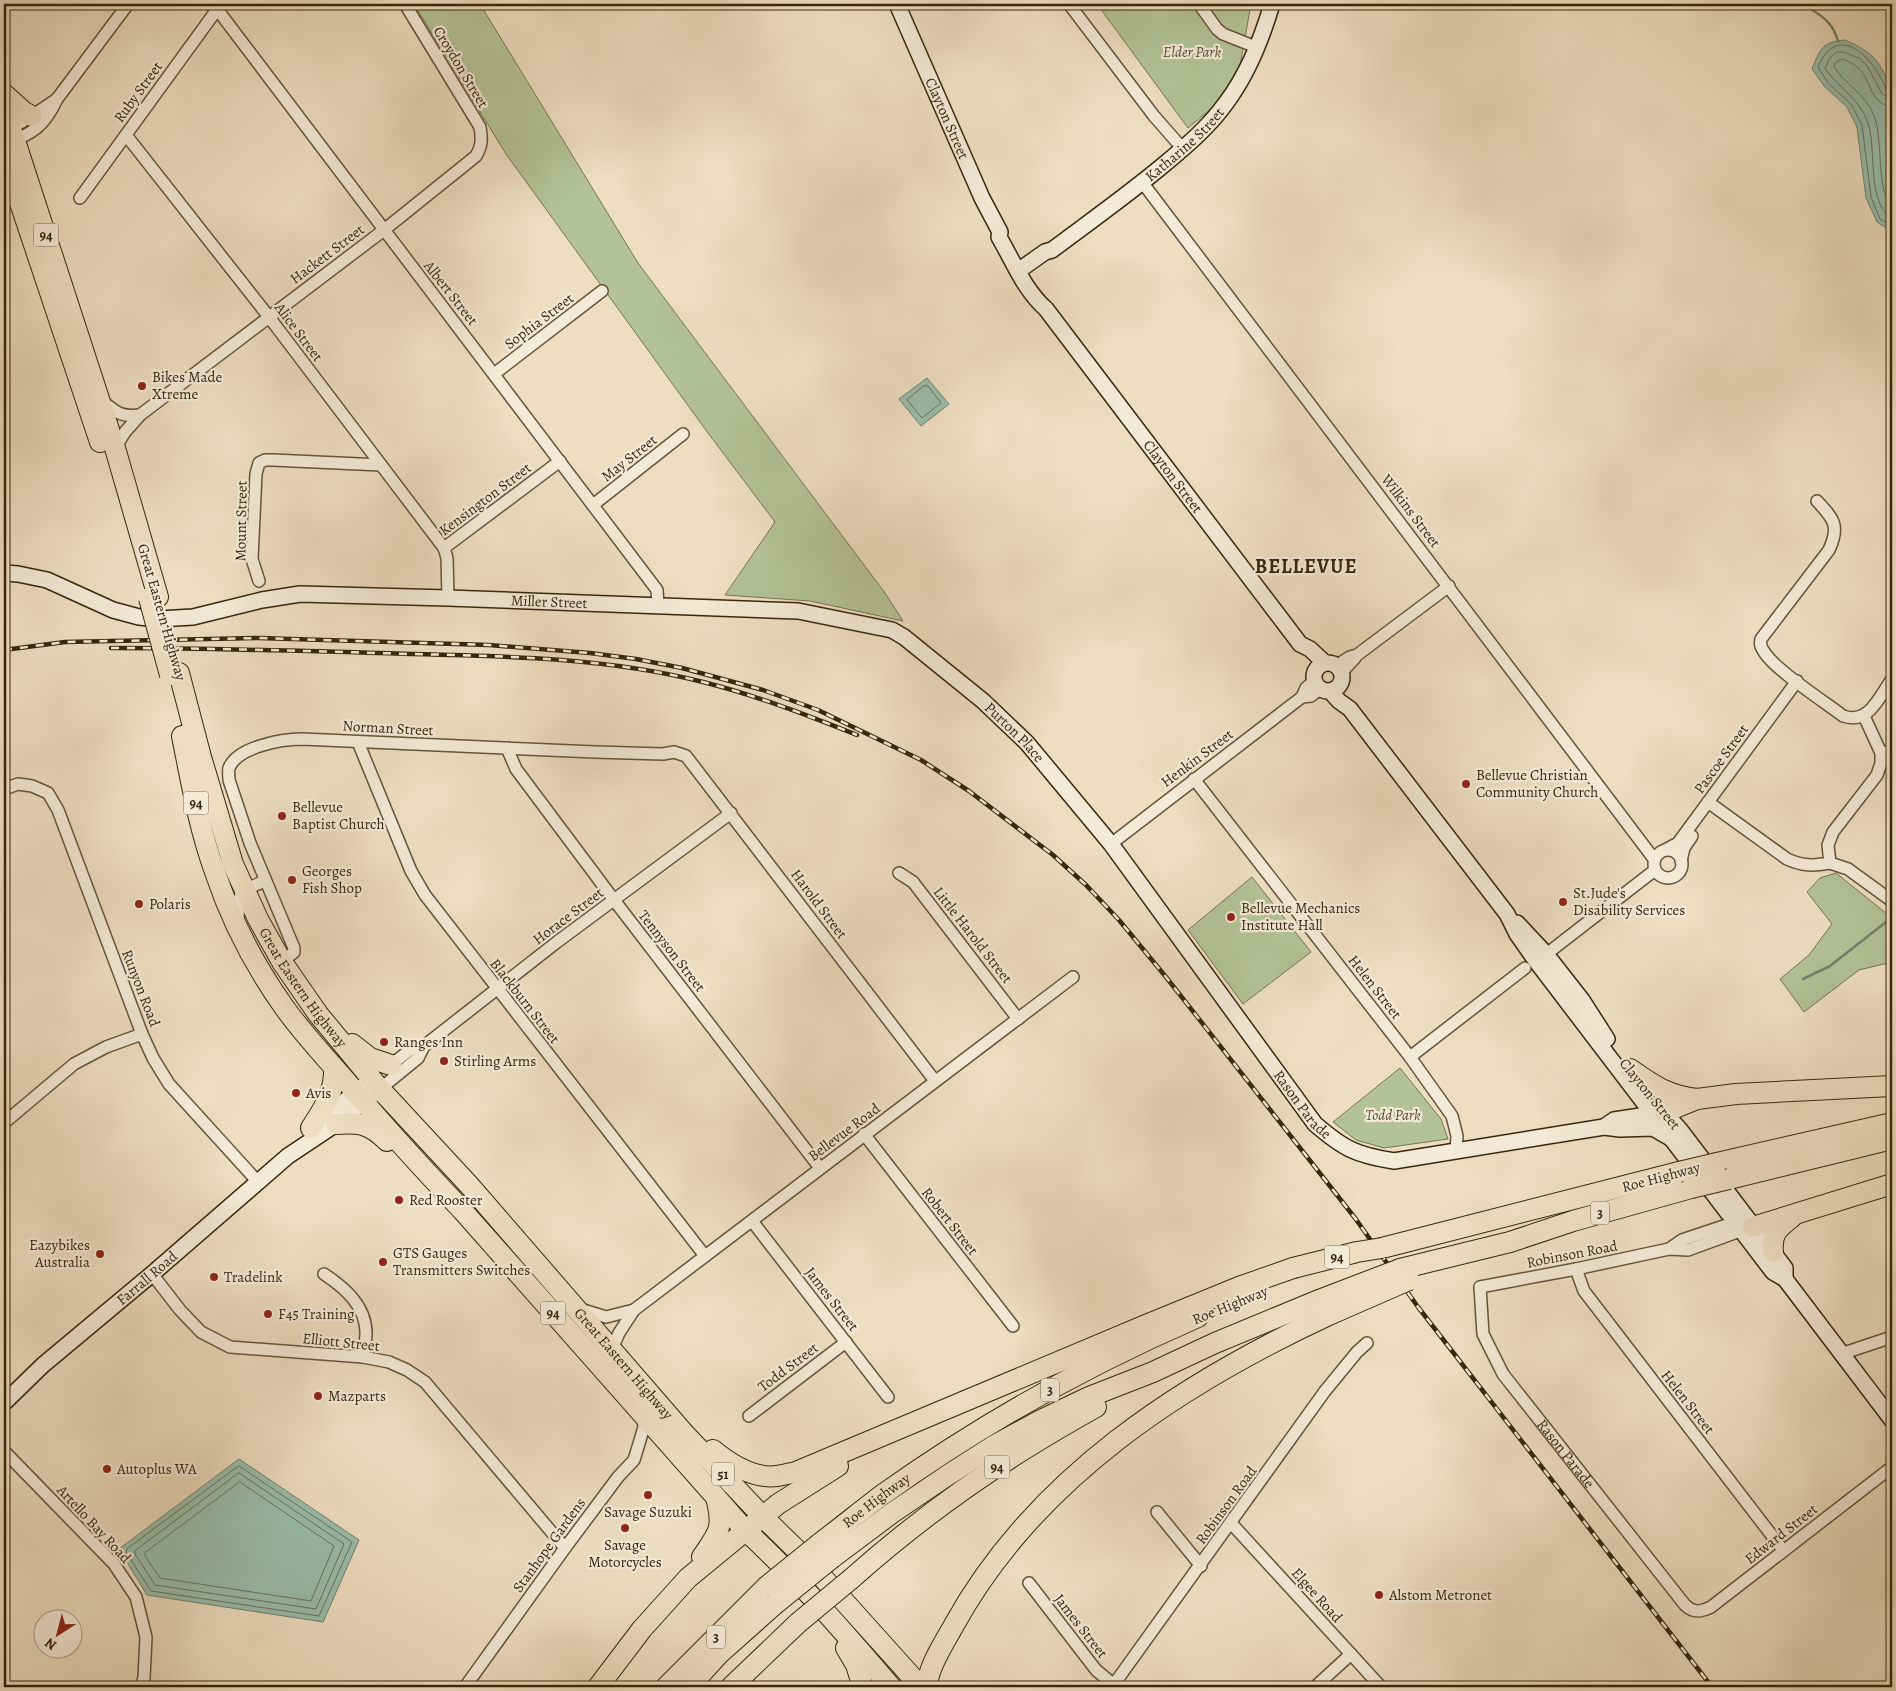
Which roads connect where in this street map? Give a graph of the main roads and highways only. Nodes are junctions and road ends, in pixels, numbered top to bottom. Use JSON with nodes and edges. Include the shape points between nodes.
{"nodes":[{"id":1,"x":897,"y":4,"type":"edge"},
{"id":2,"x":1272,"y":4,"type":"edge"},
{"id":3,"x":4,"y":94,"type":"edge"},
{"id":4,"x":4,"y":107,"type":"edge"},
{"id":5,"x":32,"y":116,"type":"road end"},
{"id":6,"x":8,"y":140,"type":"edge"},
{"id":7,"x":1022,"y":271,"type":"junction"},
{"id":8,"x":4,"y":573,"type":"edge"},
{"id":9,"x":154,"y":598,"type":"junction"},
{"id":10,"x":904,"y":637,"type":"joint"},
{"id":11,"x":175,"y":674,"type":"junction"},
{"id":12,"x":1111,"y":844,"type":"joint"},
{"id":13,"x":1540,"y":961,"type":"junction"},
{"id":14,"x":335,"y":1036,"type":"junction"},
{"id":15,"x":391,"y":1065,"type":"road end"},
{"id":16,"x":334,"y":1068,"type":"junction"},
{"id":17,"x":1630,"y":1070,"type":"junction"},
{"id":18,"x":375,"y":1084,"type":"junction"},
{"id":19,"x":1892,"y":1086,"type":"edge"},
{"id":20,"x":360,"y":1097,"type":"junction"},
{"id":21,"x":1697,"y":1099,"type":"junction"},
{"id":22,"x":1659,"y":1113,"type":"junction"},
{"id":23,"x":1892,"y":1123,"type":"edge"},
{"id":24,"x":336,"y":1124,"type":"junction"},
{"id":25,"x":1604,"y":1127,"type":"junction"},
{"id":26,"x":311,"y":1128,"type":"junction"},
{"id":27,"x":1672,"y":1139,"type":"junction"},
{"id":28,"x":1892,"y":1140,"type":"edge"},
{"id":29,"x":291,"y":1154,"type":"junction"},
{"id":30,"x":424,"y":1170,"type":"junction"},
{"id":31,"x":1892,"y":1184,"type":"edge"},
{"id":32,"x":1800,"y":1212,"type":"junction"},
{"id":33,"x":1744,"y":1225,"type":"junction"},
{"id":34,"x":1773,"y":1252,"type":"junction"},
{"id":35,"x":1298,"y":1272,"type":"junction"},
{"id":36,"x":1785,"y":1279,"type":"junction"},
{"id":37,"x":1325,"y":1307,"type":"junction"},
{"id":38,"x":1153,"y":1372,"type":"junction"},
{"id":39,"x":4,"y":1403,"type":"edge"},
{"id":40,"x":945,"y":1409,"type":"junction"},
{"id":41,"x":1892,"y":1420,"type":"edge"},
{"id":42,"x":684,"y":1432,"type":"junction"},
{"id":43,"x":716,"y":1497,"type":"junction"},
{"id":44,"x":762,"y":1516,"type":"junction"},
{"id":45,"x":745,"y":1530,"type":"junction"},
{"id":46,"x":826,"y":1551,"type":"junction"},
{"id":47,"x":688,"y":1578,"type":"junction"},
{"id":48,"x":770,"y":1596,"type":"junction"},
{"id":49,"x":827,"y":1614,"type":"junction"},
{"id":50,"x":916,"y":1684,"type":"edge"},
{"id":51,"x":598,"y":1687,"type":"edge"},
{"id":52,"x":666,"y":1687,"type":"edge"},
{"id":53,"x":689,"y":1687,"type":"edge"},
{"id":54,"x":731,"y":1687,"type":"edge"},
{"id":55,"x":863,"y":1687,"type":"edge"},
{"id":56,"x":891,"y":1687,"type":"edge"},
{"id":57,"x":928,"y":1687,"type":"edge"}],
"edges":[{"from":1,"to":7,"type":"main road","name":"Clayton Street","via":[[1000,232],[999,237]]},
{"from":2,"to":7,"type":"main road","name":"Katharine Street","via":[[1243,77],[1226,103],[1183,149]]},
{"from":3,"to":5,"type":"highway"},
{"from":4,"to":6,"type":"highway","name":"Great Eastern Highway","number":"94"},
{"from":6,"to":9,"type":"highway","name":"Great Eastern Highway","number":"94","via":[[126,521]]},
{"from":6,"to":9,"type":"highway","name":"Great Eastern Highway","number":"94","via":[[100,400]]},
{"from":7,"to":13,"type":"main road","name":"Clayton Street","via":[[1039,303],[1300,644],[1302,653],[1347,696],[1350,709],[1507,914],[1522,927]]},
{"from":8,"to":10,"type":"main road","name":"Miller Street","via":[[47,580],[113,610],[159,619],[193,617],[300,594],[798,611],[869,624]]},
{"from":9,"to":11,"type":"highway","name":"Great Eastern Highway","number":"94","bridge":true},
{"from":10,"to":12,"type":"main road","name":"Purton Place","via":[[1027,743]]},
{"from":11,"to":14,"type":"highway","name":"Great Eastern Highway","number":"94","via":[[215,808],[244,890],[282,962]]},
{"from":11,"to":16,"type":"highway","name":"Great Eastern Highway","number":"94","via":[[206,846],[215,873],[263,975]]},
{"from":12,"to":25,"type":"main road","name":"Rason Parade","via":[[1316,1124],[1347,1148],[1366,1156],[1394,1161]]},
{"from":13,"to":17,"type":"main road","name":"Clayton Street","via":[[1582,1000]]},
{"from":13,"to":22,"type":"main road","name":"Clayton Street"},
{"from":14,"to":15,"type":"highway","via":[[345,1039],[370,1058]]},
{"from":14,"to":18,"type":"highway","name":"Great Eastern Highway","number":"94"},
{"from":16,"to":20,"type":"highway","name":"Great Eastern Highway","number":"94"},
{"from":16,"to":26,"type":"highway","via":[[331,1094]]},
{"from":17,"to":21,"type":"highway","via":[[1662,1090]]},
{"from":17,"to":22,"type":"main road","name":"Clayton Street"},
{"from":18,"to":20,"type":"main road","name":"Farrall Road"},
{"from":18,"to":42,"type":"highway","name":"Great Eastern Highway","number":"94","via":[[469,1186]]},
{"from":19,"to":21,"type":"highway"},
{"from":20,"to":24,"type":"main road","name":"Farrall Road"},
{"from":20,"to":26,"type":"main road","name":"Farrall Road"},
{"from":20,"to":30,"type":"highway","name":"Great Eastern Highway","number":"94"},
{"from":21,"to":22,"type":"highway"},
{"from":22,"to":25,"type":"main road","name":"Rason Parade","via":[[1614,1120]]},
{"from":22,"to":27,"type":"main road","name":"Clayton Street"},
{"from":22,"to":33,"type":"main road","name":"Clayton Street"},
{"from":23,"to":35,"type":"highway","name":"Roe Highway","number":"3","bridge":true,"via":[[1679,1172]]},
{"from":24,"to":29,"type":"main road","name":"Farrall Road"},
{"from":24,"to":30,"type":"highway","via":[[349,1123],[375,1129]]},
{"from":25,"to":27,"type":"main road","name":"Rason Parade","via":[[1620,1130],[1653,1128]]},
{"from":26,"to":29,"type":"main road","name":"Farrall Road"},
{"from":27,"to":33,"type":"main road","name":"Clayton Street"},
{"from":28,"to":37,"type":"highway","name":"Roe Highway","number":"3","bridge":true,"via":[[1691,1188],[1573,1221],[1404,1275]]},
{"from":29,"to":39,"type":"main road","name":"Farrall Road","via":[[43,1365]]},
{"from":30,"to":43,"type":"highway","name":"Great Eastern Highway","number":"94"},
{"from":31,"to":32,"type":"highway"},
{"from":32,"to":33,"type":"highway"},
{"from":32,"to":34,"type":"highway","via":[[1773,1235]]},
{"from":33,"to":34,"type":"main road","name":"Clayton Street"},
{"from":33,"to":36,"type":"main road","name":"Clayton Street","via":[[1772,1272]]},
{"from":34,"to":36,"type":"main road","name":"Clayton Street","via":[[1785,1268]]},
{"from":35,"to":40,"type":"highway","number":"94","via":[[1146,1325]]},
{"from":35,"to":46,"type":"highway","name":"Roe Highway","number":"3","via":[[1134,1347],[1034,1398],[882,1496]]},
{"from":36,"to":41,"type":"main road","name":"Clayton Street"},
{"from":37,"to":38,"type":"highway","name":"Roe Highway","number":"3","via":[[1215,1343]]},
{"from":37,"to":57,"type":"highway","via":[[1191,1388],[1112,1444],[1057,1492],[1023,1526],[968,1600],[932,1667]]},
{"from":38,"to":46,"type":"highway","name":"Roe Highway","number":"3","via":[[1089,1397],[995,1446]]},
{"from":38,"to":54,"type":"highway","number":"94","bridge":true,"via":[[1022,1450],[954,1496],[798,1623]]},
{"from":40,"to":42,"type":"highway","number":"94","via":[[814,1465],[777,1476],[747,1472],[703,1441]]},
{"from":40,"to":44,"type":"highway","via":[[832,1470]]},
{"from":42,"to":44,"type":"highway","name":"Great Eastern Highway","number":"51"},
{"from":43,"to":45,"type":"highway","name":"Great Eastern Highway","number":"94"},
{"from":43,"to":47,"type":"highway","via":[[720,1529]]},
{"from":44,"to":45,"type":"highway"},
{"from":44,"to":50,"type":"highway","name":"Great Eastern Highway","number":"51","via":[[806,1559]]},
{"from":45,"to":47,"type":"highway"},
{"from":45,"to":49,"type":"highway","name":"Great Eastern Highway","number":"94"},
{"from":46,"to":48,"type":"highway","name":"Roe Highway","number":"3","bridge":true},
{"from":47,"to":51,"type":"highway","via":[[642,1629]]},
{"from":48,"to":52,"type":"highway","name":"Roe Highway","number":"3"},
{"from":48,"to":53,"type":"highway","name":"Roe Highway","number":"3"},
{"from":49,"to":55,"type":"highway","number":"94","via":[[856,1665]]},
{"from":49,"to":56,"type":"highway","name":"Great Eastern Highway"}]}
